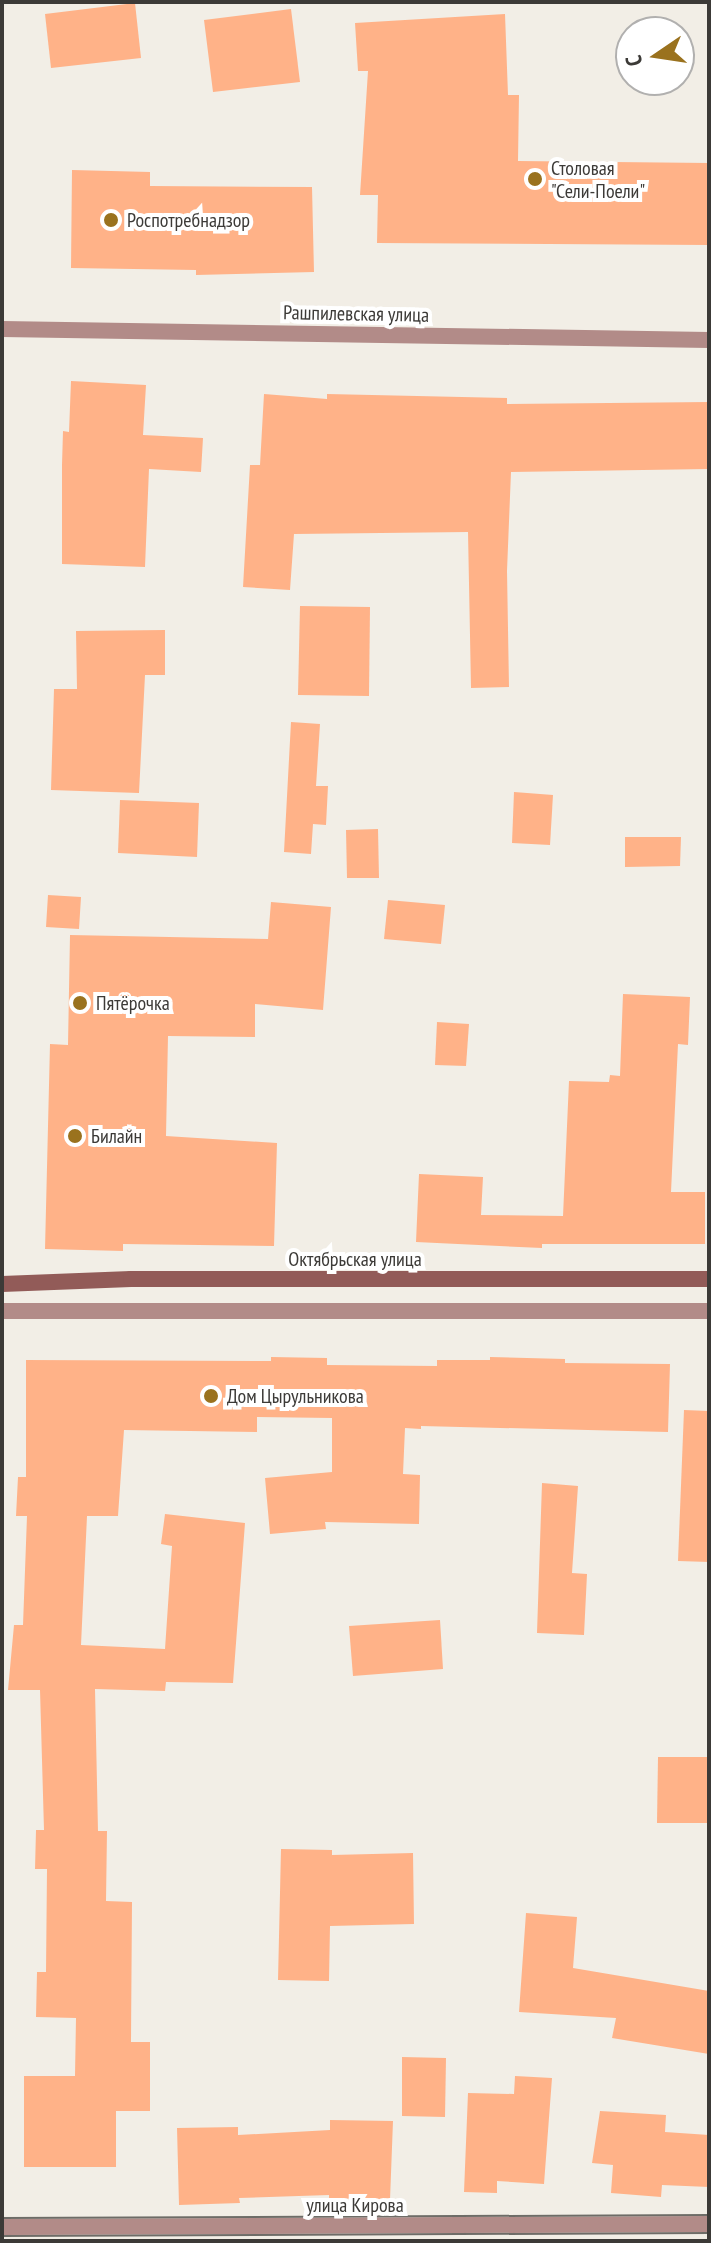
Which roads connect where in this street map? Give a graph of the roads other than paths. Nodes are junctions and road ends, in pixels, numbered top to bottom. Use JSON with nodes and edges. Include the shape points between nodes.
{"nodes":[{"id":1,"x":2,"y":329,"type":"edge"},
{"id":2,"x":709,"y":340,"type":"edge"},
{"id":3,"x":709,"y":1279,"type":"edge"},
{"id":4,"x":2,"y":1284,"type":"edge"},
{"id":5,"x":2,"y":1311,"type":"edge"},
{"id":6,"x":709,"y":1311,"type":"edge"},
{"id":7,"x":709,"y":2224,"type":"edge"},
{"id":8,"x":2,"y":2227,"type":"edge"}],
"edges":[{"from":1,"to":2,"type":"street","name":"Рашпилевская улица"},
{"from":3,"to":4,"type":"main road","name":"Октябрьская улица","via":[[131,1279]]},
{"from":5,"to":6,"type":"street"},
{"from":7,"to":8,"type":"street","name":"улица Кирова"}]}
